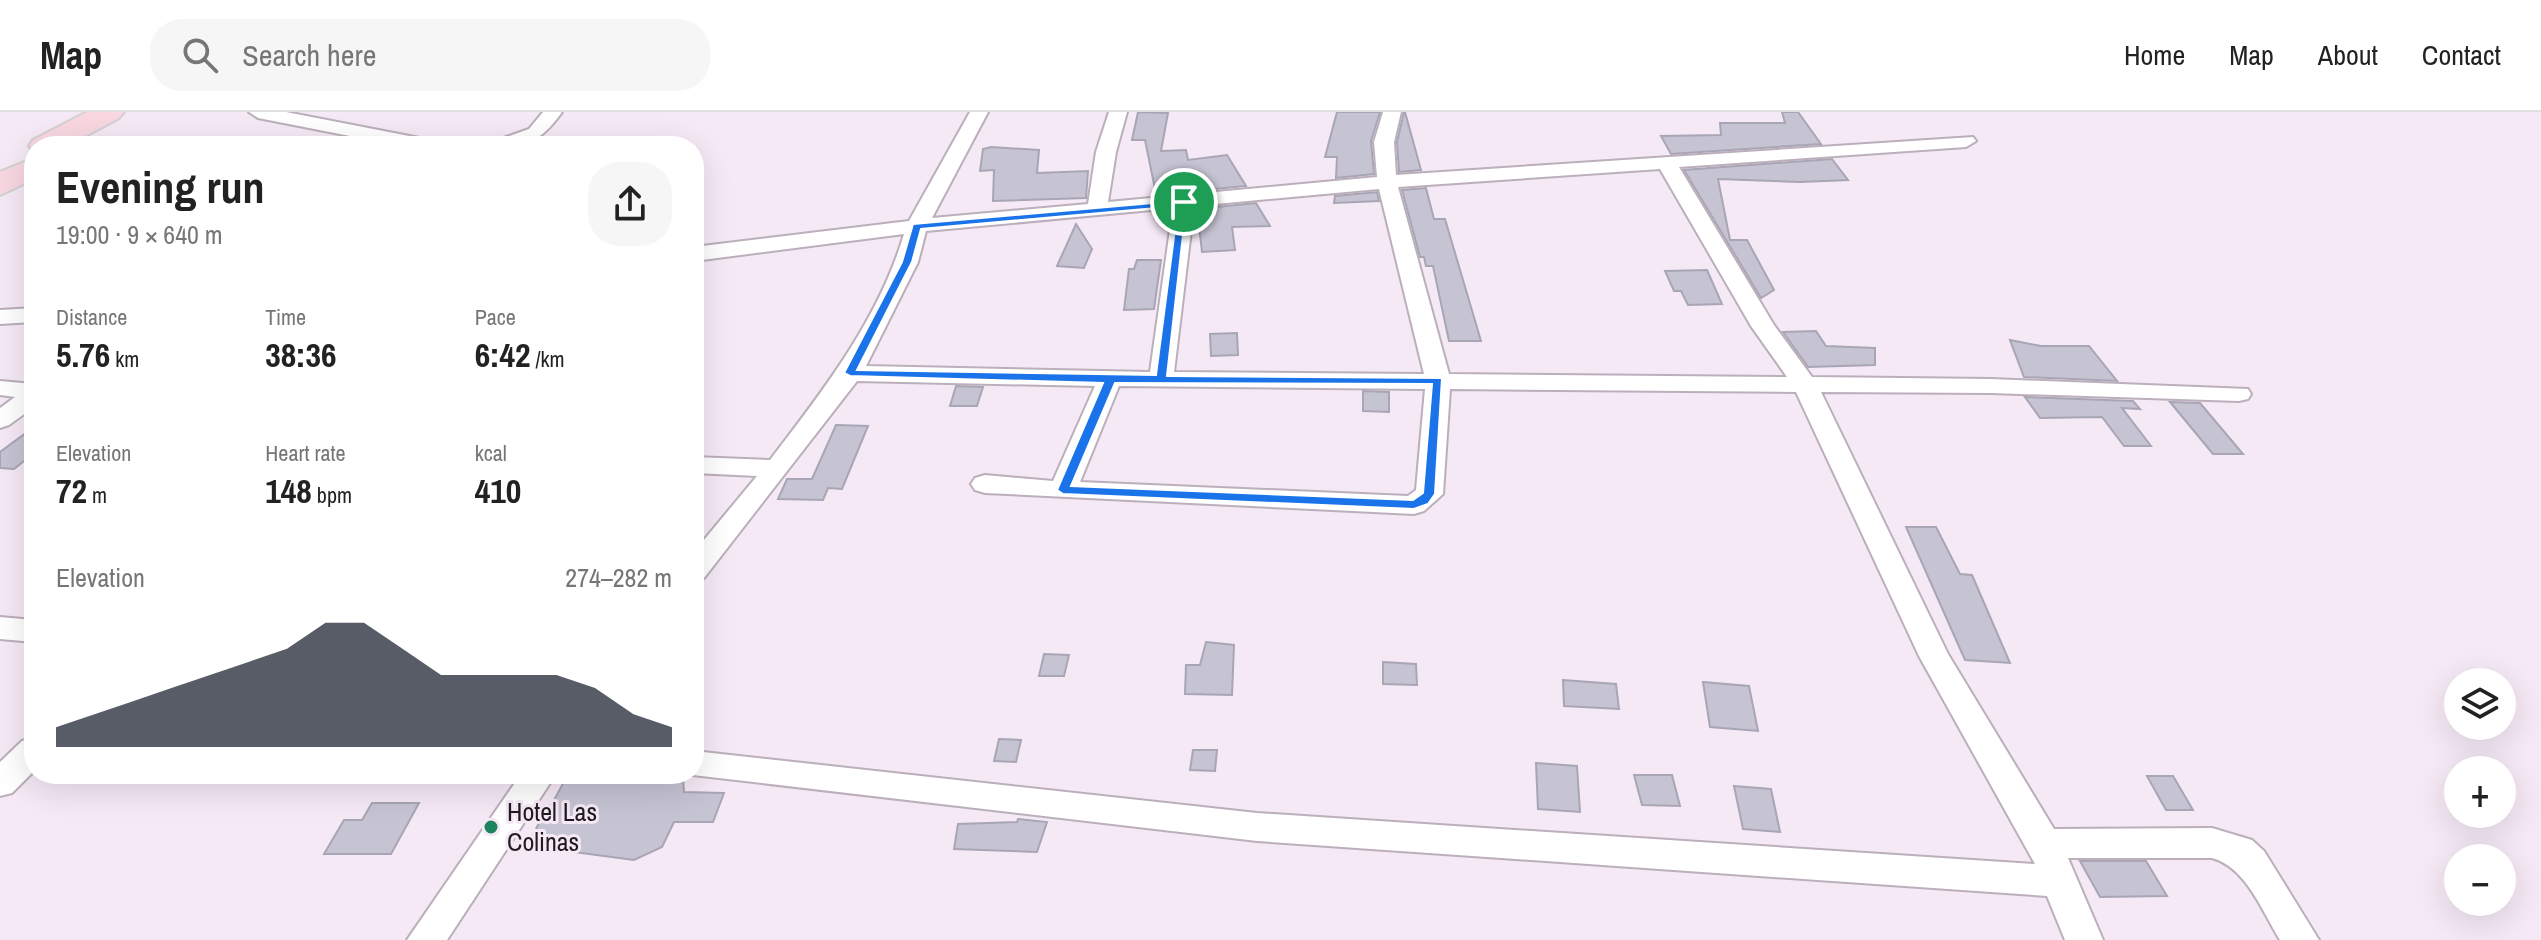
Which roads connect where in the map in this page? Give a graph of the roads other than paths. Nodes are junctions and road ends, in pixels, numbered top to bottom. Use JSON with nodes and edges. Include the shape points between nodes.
{"nodes":[{"id":1,"x":109,"y":112,"type":"edge"},
{"id":2,"x":137,"y":112,"type":"edge"},
{"id":3,"x":258,"y":112,"type":"edge"},
{"id":4,"x":385,"y":112,"type":"edge"},
{"id":5,"x":553,"y":112,"type":"edge"},
{"id":6,"x":979,"y":112,"type":"edge"},
{"id":7,"x":1118,"y":112,"type":"edge"},
{"id":8,"x":1392,"y":112,"type":"edge"},
{"id":9,"x":361,"y":132,"type":"junction"},
{"id":10,"x":63,"y":136,"type":"edge"},
{"id":11,"x":93,"y":136,"type":"edge"},
{"id":12,"x":381,"y":136,"type":"edge"},
{"id":13,"x":527,"y":136,"type":"edge"},
{"id":14,"x":1966,"y":141,"type":"dead end"},
{"id":15,"x":24,"y":156,"type":"edge"},
{"id":16,"x":1667,"y":163,"type":"junction"},
{"id":17,"x":0,"y":169,"type":"edge"},
{"id":18,"x":24,"y":172,"type":"edge"},
{"id":19,"x":1387,"y":182,"type":"junction"},
{"id":20,"x":0,"y":185,"type":"edge"},
{"id":21,"x":1184,"y":202,"type":"junction"},
{"id":22,"x":1097,"y":209,"type":"junction"},
{"id":23,"x":917,"y":226,"type":"junction"},
{"id":24,"x":704,"y":253,"type":"edge"},
{"id":25,"x":24,"y":316,"type":"edge"},
{"id":26,"x":0,"y":317,"type":"edge"},
{"id":27,"x":850,"y":373,"type":"junction"},
{"id":28,"x":1161,"y":378,"type":"junction"},
{"id":29,"x":1110,"y":379,"type":"junction"},
{"id":30,"x":1438,"y":381,"type":"junction"},
{"id":31,"x":1806,"y":386,"type":"junction"},
{"id":32,"x":0,"y":388,"type":"edge"},
{"id":33,"x":24,"y":392,"type":"edge"},
{"id":34,"x":2239,"y":394,"type":"dead end"},
{"id":35,"x":24,"y":401,"type":"edge"},
{"id":36,"x":0,"y":420,"type":"edge"},
{"id":37,"x":704,"y":465,"type":"edge"},
{"id":38,"x":777,"y":469,"type":"junction"},
{"id":39,"x":985,"y":484,"type":"dead end"},
{"id":40,"x":1063,"y":490,"type":"junction"},
{"id":41,"x":704,"y":559,"type":"edge"},
{"id":42,"x":0,"y":628,"type":"edge"},
{"id":43,"x":24,"y":630,"type":"edge"},
{"id":44,"x":24,"y":760,"type":"edge"},
{"id":45,"x":704,"y":765,"type":"edge"},
{"id":46,"x":0,"y":783,"type":"edge"},
{"id":47,"x":532,"y":784,"type":"edge"},
{"id":48,"x":2044,"y":844,"type":"junction"},
{"id":49,"x":2058,"y":881,"type":"junction"},
{"id":50,"x":426,"y":940,"type":"edge"},
{"id":51,"x":2084,"y":940,"type":"edge"},
{"id":52,"x":2300,"y":940,"type":"edge"}],
"edges":[{"from":1,"to":10,"type":"main road"},
{"from":2,"to":11,"type":"main road"},
{"from":3,"to":9,"type":"street"},
{"from":4,"to":9,"type":"street"},
{"from":5,"to":13,"type":"street"},
{"from":6,"to":23,"type":"street"},
{"from":7,"to":22,"type":"street"},
{"from":8,"to":19,"type":"street","via":[[1384,142]]},
{"from":9,"to":12,"type":"street"},
{"from":14,"to":16,"type":"street"},
{"from":15,"to":17,"type":"main road"},
{"from":16,"to":19,"type":"street"},
{"from":16,"to":31,"type":"street","via":[[1747,300]]},
{"from":18,"to":20,"type":"main road"},
{"from":19,"to":21,"type":"street"},
{"from":19,"to":30,"type":"street"},
{"from":21,"to":22,"type":"street"},
{"from":21,"to":28,"type":"street"},
{"from":22,"to":23,"type":"street"},
{"from":23,"to":24,"type":"street"},
{"from":23,"to":27,"type":"street","via":[[907,262]]},
{"from":25,"to":26,"type":"street"},
{"from":27,"to":29,"type":"street"},
{"from":27,"to":38,"type":"street"},
{"from":28,"to":29,"type":"street"},
{"from":28,"to":30,"type":"street"},
{"from":29,"to":40,"type":"street"},
{"from":30,"to":31,"type":"street"},
{"from":30,"to":40,"type":"street","via":[[1429,494],[1414,505]]},
{"from":31,"to":34,"type":"street"},
{"from":31,"to":48,"type":"street","via":[[1934,656]]},
{"from":32,"to":33,"type":"street"},
{"from":35,"to":36,"type":"street"},
{"from":37,"to":38,"type":"street"},
{"from":38,"to":41,"type":"street"},
{"from":39,"to":40,"type":"street"},
{"from":42,"to":43,"type":"street"},
{"from":44,"to":46,"type":"street"},
{"from":45,"to":49,"type":"street","via":[[1257,827]]},
{"from":47,"to":50,"type":"street"},
{"from":48,"to":49,"type":"street"},
{"from":48,"to":52,"type":"street","via":[[2212,843],[2239,850]]},
{"from":49,"to":51,"type":"street"}]}
